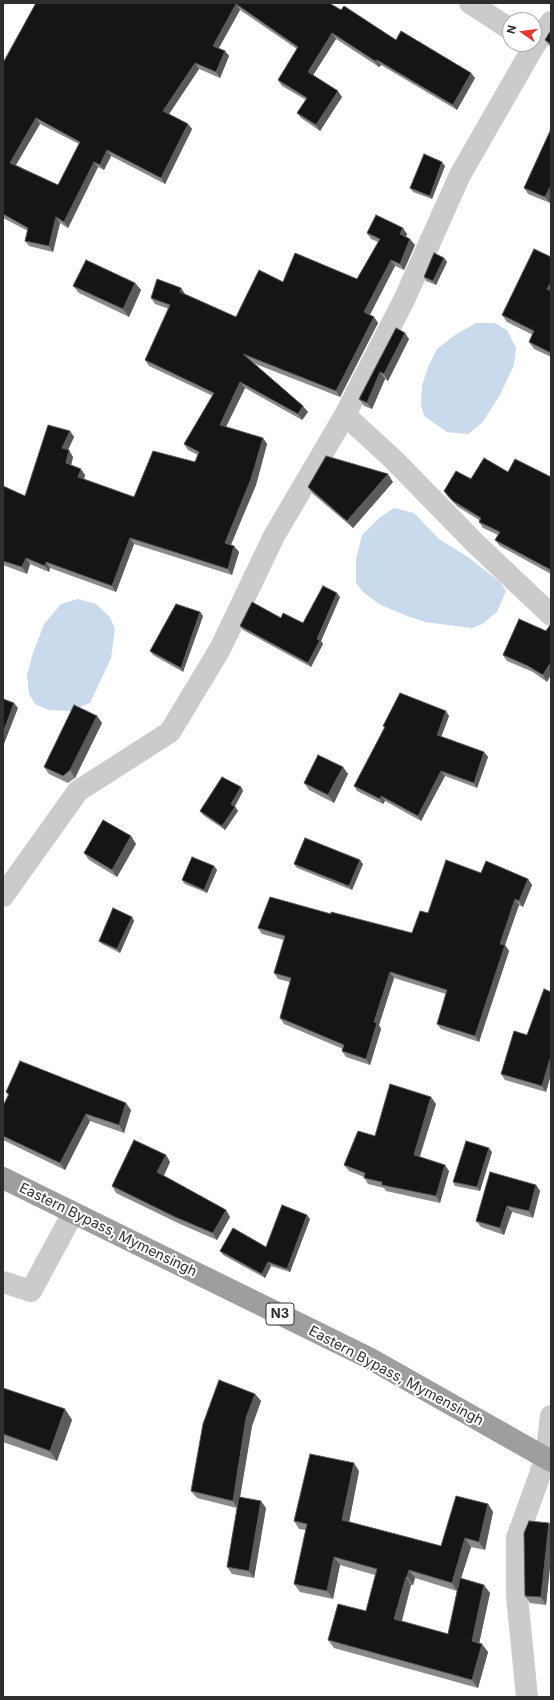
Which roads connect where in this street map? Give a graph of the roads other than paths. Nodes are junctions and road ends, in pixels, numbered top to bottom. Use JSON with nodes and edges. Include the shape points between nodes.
{"nodes":[{"id":1,"x":470,"y":3,"type":"edge"},
{"id":2,"x":551,"y":22,"type":"edge"},
{"id":3,"x":502,"y":25,"type":"edge"},
{"id":4,"x":542,"y":34,"type":"edge"},
{"id":5,"x":529,"y":52,"type":"edge"},
{"id":6,"x":345,"y":415,"type":"junction"},
{"id":7,"x":551,"y":615,"type":"edge"},
{"id":8,"x":3,"y":896,"type":"edge"},
{"id":9,"x":3,"y":1178,"type":"edge"},
{"id":10,"x":73,"y":1213,"type":"junction"},
{"id":11,"x":3,"y":1282,"type":"edge"},
{"id":12,"x":551,"y":1416,"type":"edge"},
{"id":13,"x":548,"y":1460,"type":"edge"},
{"id":14,"x":527,"y":1697,"type":"edge"}],
"edges":[{"from":1,"to":3,"type":"street"},
{"from":2,"to":4,"type":"street"},
{"from":5,"to":6,"type":"street","via":[[460,175],[404,300]]},
{"from":6,"to":7,"type":"street"},
{"from":6,"to":8,"type":"street","via":[[274,536],[220,649],[170,732],[78,791]]},
{"from":9,"to":10,"type":"highway","name":"Eastern Bypass, Mymensingh","number":"N3"},
{"from":10,"to":11,"type":"street","via":[[31,1291]]},
{"from":10,"to":13,"type":"highway","name":"Eastern Bypass, Mymensingh","number":"N3","via":[[369,1358]]},
{"from":12,"to":13,"type":"street"},
{"from":13,"to":14,"type":"street","via":[[517,1538],[517,1596]]}]}
